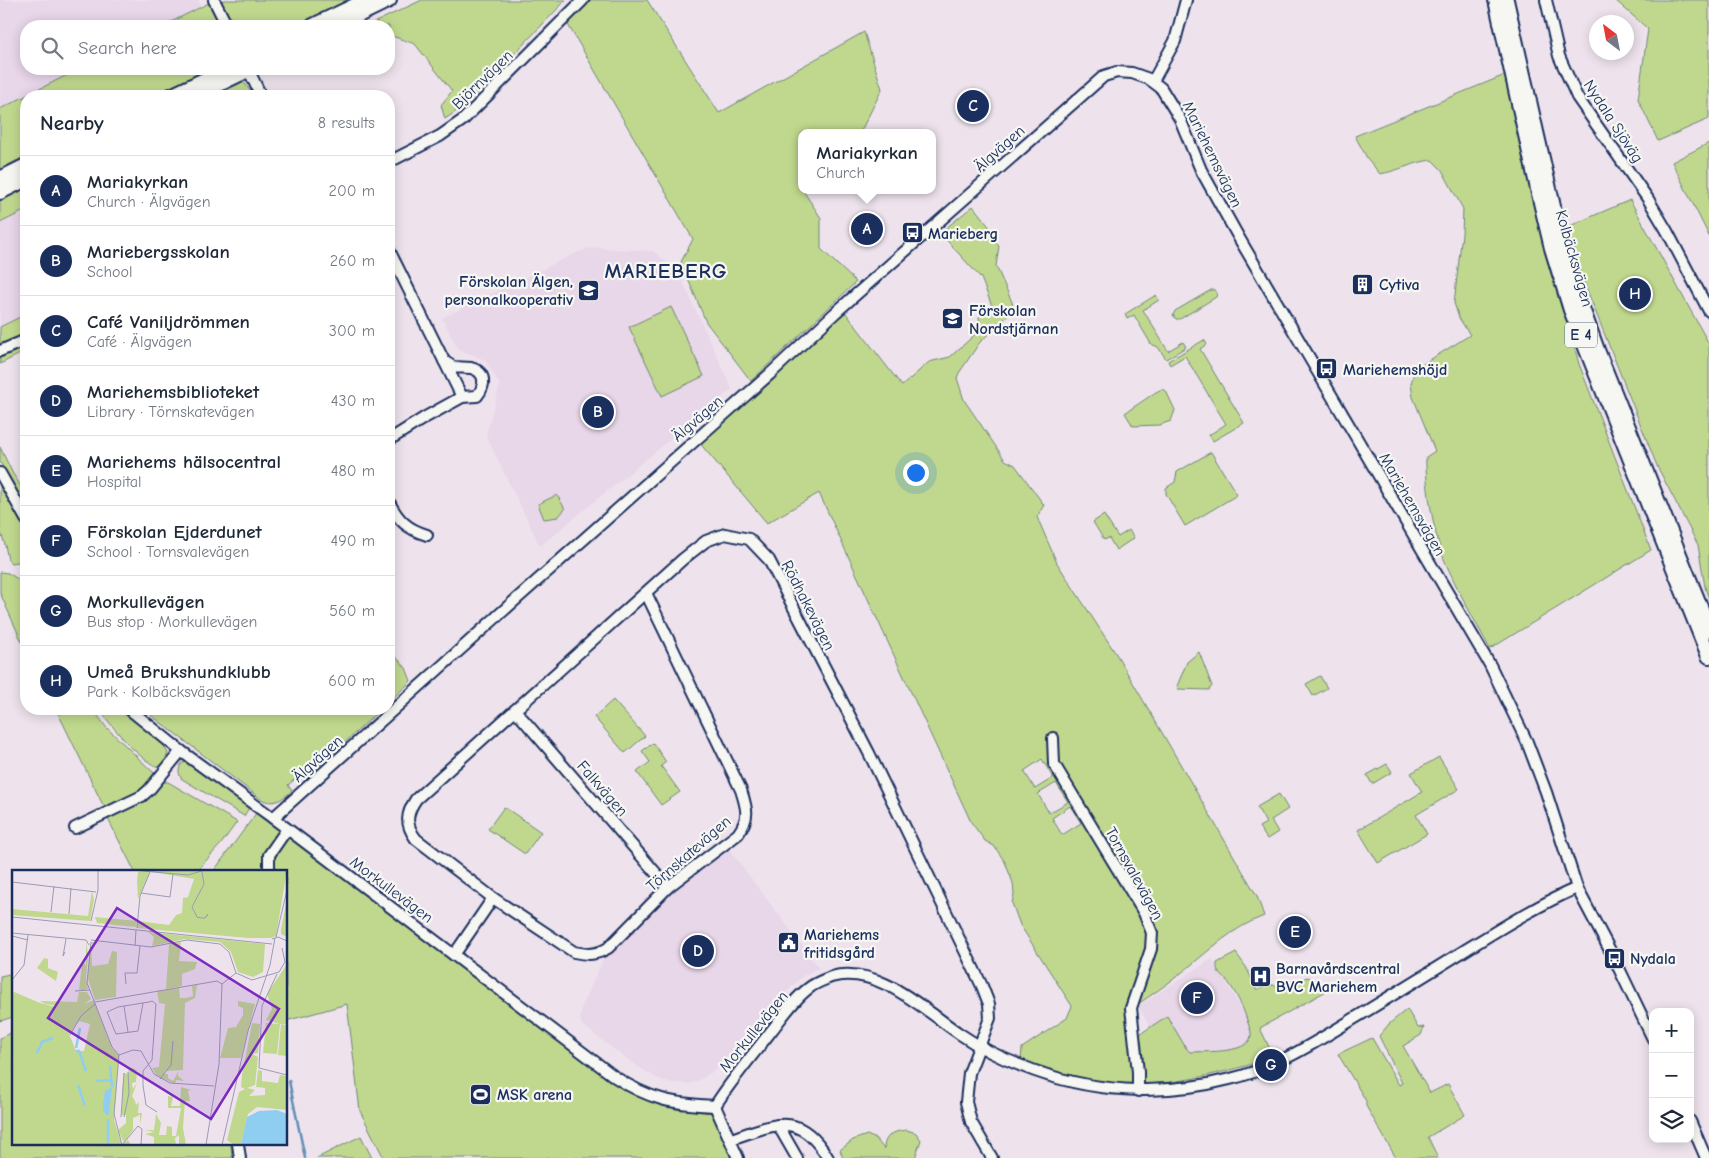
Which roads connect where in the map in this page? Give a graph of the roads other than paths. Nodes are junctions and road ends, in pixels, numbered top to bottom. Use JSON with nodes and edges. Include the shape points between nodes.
{"nodes":[{"id":1,"x":214,"y":0,"type":"edge"},
{"id":2,"x":367,"y":0,"type":"edge"},
{"id":3,"x":389,"y":0,"type":"edge"},
{"id":4,"x":583,"y":0,"type":"edge"},
{"id":5,"x":1186,"y":0,"type":"edge"},
{"id":6,"x":1496,"y":0,"type":"edge"},
{"id":7,"x":1506,"y":0,"type":"edge"},
{"id":8,"x":1546,"y":0,"type":"edge"},
{"id":9,"x":224,"y":20,"type":"edge"},
{"id":10,"x":325,"y":20,"type":"edge"},
{"id":11,"x":348,"y":20,"type":"edge"},
{"id":12,"x":215,"y":75,"type":"edge"},
{"id":13,"x":244,"y":75,"type":"edge"},
{"id":14,"x":252,"y":75,"type":"edge"},
{"id":15,"x":1153,"y":82,"type":"junction"},
{"id":16,"x":183,"y":90,"type":"edge"},
{"id":17,"x":208,"y":90,"type":"edge"},
{"id":18,"x":258,"y":90,"type":"edge"},
{"id":19,"x":395,"y":159,"type":"edge"},
{"id":20,"x":20,"y":169,"type":"edge"},
{"id":21,"x":0,"y":179,"type":"edge"},
{"id":22,"x":20,"y":182,"type":"edge"},
{"id":23,"x":0,"y":192,"type":"edge"},
{"id":24,"x":395,"y":262,"type":"edge"},
{"id":25,"x":1709,"y":311,"type":"edge"},
{"id":26,"x":20,"y":343,"type":"edge"},
{"id":27,"x":0,"y":351,"type":"edge"},
{"id":28,"x":444,"y":361,"type":"junction"},
{"id":29,"x":462,"y":397,"type":"junction"},
{"id":30,"x":395,"y":436,"type":"edge"},
{"id":31,"x":0,"y":473,"type":"edge"},
{"id":32,"x":20,"y":508,"type":"edge"},
{"id":33,"x":395,"y":512,"type":"edge"},
{"id":34,"x":426,"y":535,"type":"dead end"},
{"id":35,"x":646,"y":593,"type":"junction"},
{"id":36,"x":1709,"y":629,"type":"edge"},
{"id":37,"x":1709,"y":656,"type":"edge"},
{"id":38,"x":395,"y":708,"type":"edge"},
{"id":39,"x":515,"y":710,"type":"junction"},
{"id":40,"x":136,"y":715,"type":"edge"},
{"id":41,"x":387,"y":715,"type":"edge"},
{"id":42,"x":1053,"y":738,"type":"dead end"},
{"id":43,"x":181,"y":751,"type":"junction"},
{"id":44,"x":273,"y":818,"type":"junction"},
{"id":45,"x":75,"y":828,"type":"dead end"},
{"id":46,"x":287,"y":828,"type":"junction"},
{"id":47,"x":269,"y":870,"type":"edge"},
{"id":48,"x":668,"y":887,"type":"junction"},
{"id":49,"x":1577,"y":888,"type":"junction"},
{"id":50,"x":493,"y":898,"type":"junction"},
{"id":51,"x":454,"y":955,"type":"junction"},
{"id":52,"x":1649,"y":1031,"type":"edge"},
{"id":53,"x":980,"y":1046,"type":"junction"},
{"id":54,"x":1138,"y":1090,"type":"junction"},
{"id":55,"x":715,"y":1106,"type":"junction"},
{"id":56,"x":778,"y":1125,"type":"junction"},
{"id":57,"x":1694,"y":1131,"type":"edge"},
{"id":58,"x":731,"y":1139,"type":"junction"},
{"id":59,"x":738,"y":1158,"type":"edge"},
{"id":60,"x":797,"y":1158,"type":"edge"},
{"id":61,"x":828,"y":1158,"type":"edge"},
{"id":62,"x":992,"y":1158,"type":"edge"},
{"id":63,"x":1706,"y":1158,"type":"edge"}],
"edges":[{"from":1,"to":9,"type":"street"},
{"from":2,"to":10,"type":"highway"},
{"from":3,"to":11,"type":"highway"},
{"from":4,"to":19,"type":"street","name":"Björnvägen","via":[[463,120]]},
{"from":5,"to":15,"type":"street","via":[[1175,41]]},
{"from":6,"to":37,"type":"highway","name":"Kolbäcksvägen","number":"E 4","via":[[1552,248],[1571,310]]},
{"from":7,"to":36,"type":"highway","name":"Kolbäcksvägen","number":"E 4","via":[[1557,224],[1579,300]]},
{"from":8,"to":25,"type":"street","name":"Nydala Sjöväg","via":[[1559,56],[1577,98],[1648,198]]},
{"from":12,"to":16,"type":"highway"},
{"from":13,"to":17,"type":"highway"},
{"from":14,"to":18,"type":"street"},
{"from":15,"to":38,"type":"street","name":"Älgvägen","via":[[1128,72],[1113,73],[1099,80]]},
{"from":15,"to":49,"type":"street","name":"Mariehemsvägen","via":[[1172,104],[1201,170],[1239,238],[1490,665],[1527,742]]},
{"from":20,"to":21,"type":"highway"},
{"from":22,"to":23,"type":"highway"},
{"from":24,"to":28,"type":"street"},
{"from":26,"to":27,"type":"street"},
{"from":28,"to":29,"type":"street"},
{"from":28,"to":29,"type":"street","via":[[452,366],[472,368],[484,378],[484,388],[477,396]]},
{"from":29,"to":30,"type":"street"},
{"from":31,"to":32,"type":"street"},
{"from":33,"to":34,"type":"street","via":[[402,524]]},
{"from":35,"to":39,"type":"street","name":"Rödhakevägen"},
{"from":35,"to":48,"type":"street","name":"Törnskatevägen","via":[[741,790],[747,815],[738,834]]},
{"from":35,"to":53,"type":"street","name":"Rödhakevägen","via":[[706,541],[725,534],[749,540],[769,560],[869,753],[982,986],[990,1018]]},
{"from":39,"to":48,"type":"street","name":"Falkvägen"},
{"from":39,"to":50,"type":"street","name":"Rödhakevägen","via":[[416,799],[409,809],[410,830],[416,839]]},
{"from":40,"to":43,"type":"street","name":"Morkullevägen"},
{"from":41,"to":44,"type":"street","name":"Älgvägen"},
{"from":42,"to":54,"type":"street","name":"Tornsvalevägen","via":[[1054,764],[1144,913],[1152,934],[1151,949],[1132,1008]]},
{"from":43,"to":44,"type":"street","name":"Morkullevägen"},
{"from":43,"to":45,"type":"street","via":[[142,796]]},
{"from":44,"to":46,"type":"street","name":"Morkullevägen"},
{"from":46,"to":47,"type":"street","via":[[269,855]]},
{"from":46,"to":51,"type":"street","name":"Morkullevägen"},
{"from":48,"to":50,"type":"street","name":"Törnskatevägen","via":[[608,948],[588,955],[574,952]]},
{"from":49,"to":52,"type":"street","name":"Mariehemsvägen"},
{"from":49,"to":54,"type":"street","name":"Morkullevägen","via":[[1535,908],[1313,1044],[1270,1065],[1230,1079],[1180,1088]]},
{"from":50,"to":51,"type":"street"},
{"from":51,"to":55,"type":"street","name":"Morkullevägen","via":[[629,1087],[675,1103]]},
{"from":53,"to":54,"type":"street","name":"Morkullevägen","via":[[1023,1066],[1066,1080],[1097,1088]]},
{"from":53,"to":55,"type":"street","name":"Morkullevägen","via":[[882,982],[856,975],[834,976],[808,988],[795,1000]]},
{"from":53,"to":62,"type":"street","name":"Rödhakevägen","via":[[968,1073],[966,1102],[971,1122]]},
{"from":55,"to":58,"type":"street"},
{"from":56,"to":58,"type":"street"},
{"from":56,"to":60,"type":"street"},
{"from":56,"to":61,"type":"street","via":[[805,1130],[814,1137]]},
{"from":57,"to":63,"type":"street"},
{"from":58,"to":59,"type":"street"}]}
